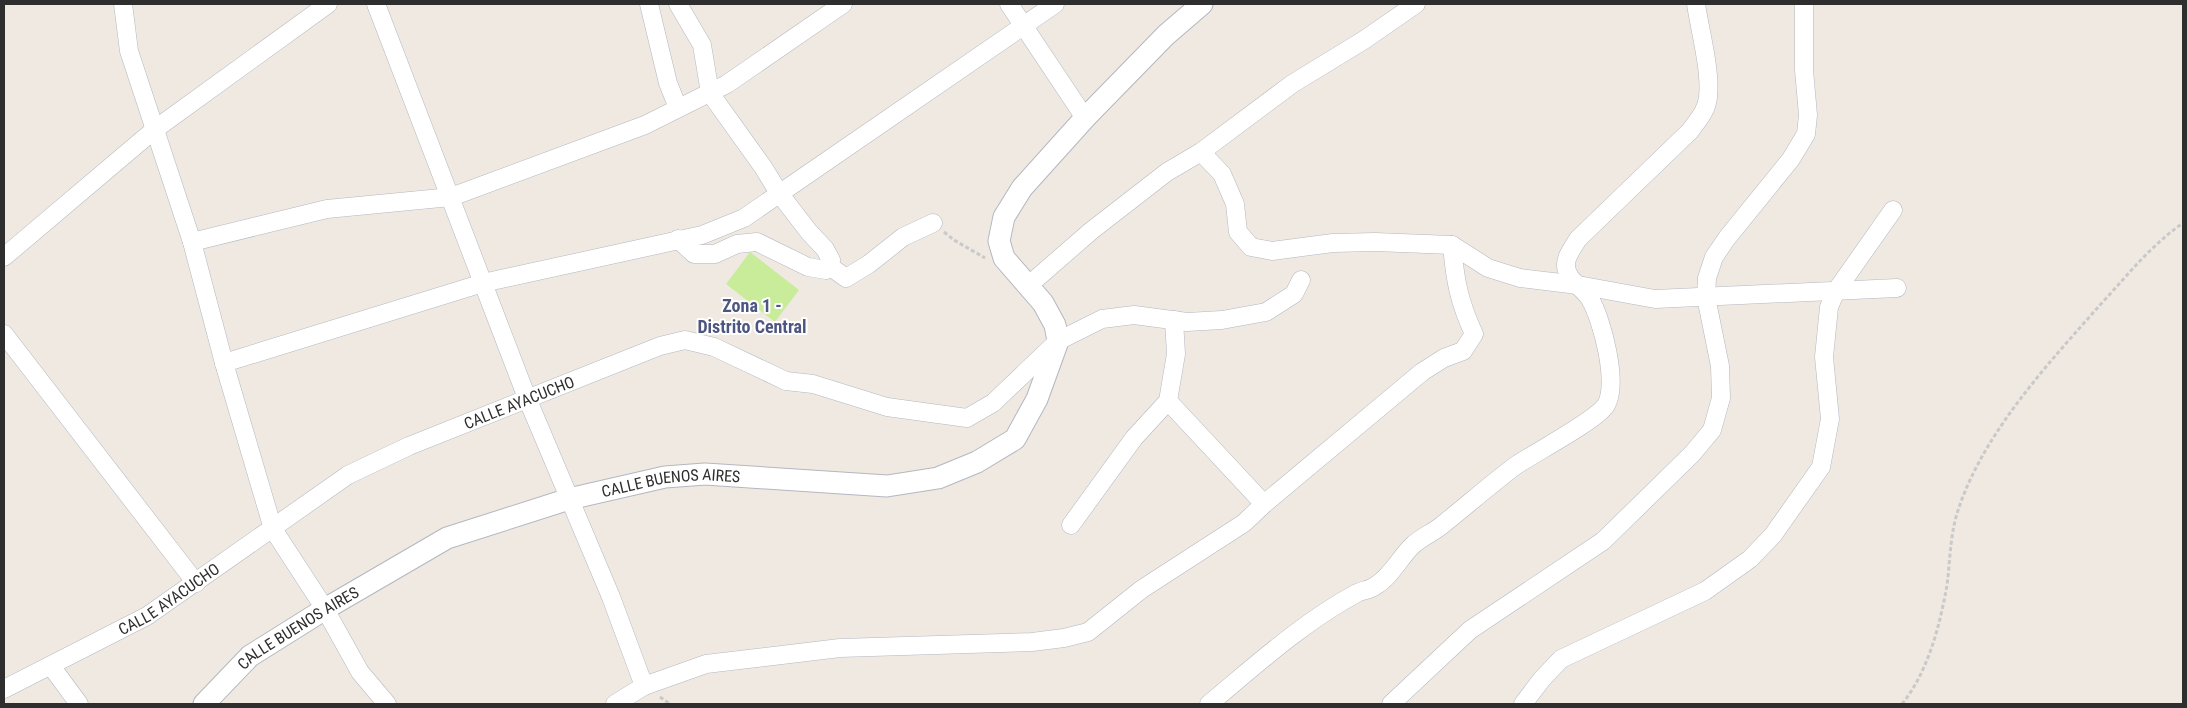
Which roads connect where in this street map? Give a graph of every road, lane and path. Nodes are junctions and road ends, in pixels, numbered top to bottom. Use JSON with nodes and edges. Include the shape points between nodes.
{"nodes":[{"id":1,"x":123,"y":4,"type":"edge"},
{"id":2,"x":328,"y":4,"type":"edge"},
{"id":3,"x":376,"y":4,"type":"edge"},
{"id":4,"x":649,"y":4,"type":"edge"},
{"id":5,"x":678,"y":4,"type":"edge"},
{"id":6,"x":843,"y":4,"type":"edge"},
{"id":7,"x":1009,"y":4,"type":"edge"},
{"id":8,"x":1055,"y":4,"type":"edge"},
{"id":9,"x":1202,"y":4,"type":"edge"},
{"id":10,"x":1416,"y":4,"type":"edge"},
{"id":11,"x":1696,"y":4,"type":"edge"},
{"id":12,"x":1804,"y":4,"type":"edge"},
{"id":13,"x":1024,"y":25,"type":"junction"},
{"id":14,"x":710,"y":93,"type":"junction"},
{"id":15,"x":678,"y":108,"type":"junction"},
{"id":16,"x":1085,"y":118,"type":"junction"},
{"id":17,"x":154,"y":130,"type":"junction"},
{"id":18,"x":1201,"y":152,"type":"junction"},
{"id":19,"x":779,"y":193,"type":"junction"},
{"id":20,"x":451,"y":197,"type":"junction"},
{"id":21,"x":1893,"y":210,"type":"dead end"},
{"id":22,"x":2183,"y":222,"type":"edge"},
{"id":23,"x":933,"y":223,"type":"joint"},
{"id":24,"x":678,"y":240,"type":"junction"},
{"id":25,"x":192,"y":242,"type":"junction"},
{"id":26,"x":1452,"y":245,"type":"junction"},
{"id":27,"x":4,"y":257,"type":"edge"},
{"id":28,"x":1004,"y":258,"type":"junction"},
{"id":29,"x":828,"y":265,"type":"junction"},
{"id":30,"x":1301,"y":280,"type":"dead end"},
{"id":31,"x":483,"y":283,"type":"junction"},
{"id":32,"x":1029,"y":285,"type":"junction"},
{"id":33,"x":1578,"y":285,"type":"junction"},
{"id":34,"x":1898,"y":288,"type":"dead end"},
{"id":35,"x":1836,"y":291,"type":"junction"},
{"id":36,"x":1706,"y":297,"type":"junction"},
{"id":37,"x":1174,"y":320,"type":"junction"},
{"id":38,"x":4,"y":334,"type":"edge"},
{"id":39,"x":1058,"y":341,"type":"junction"},
{"id":40,"x":224,"y":363,"type":"junction"},
{"id":41,"x":527,"y":398,"type":"junction"},
{"id":42,"x":1168,"y":401,"type":"junction"},
{"id":43,"x":569,"y":499,"type":"junction"},
{"id":44,"x":1264,"y":504,"type":"junction"},
{"id":45,"x":1071,"y":525,"type":"dead end"},
{"id":46,"x":273,"y":529,"type":"junction"},
{"id":47,"x":196,"y":583,"type":"junction"},
{"id":48,"x":325,"y":609,"type":"junction"},
{"id":49,"x":51,"y":666,"type":"junction"},
{"id":50,"x":644,"y":686,"type":"junction"},
{"id":51,"x":4,"y":689,"type":"edge"},
{"id":52,"x":79,"y":704,"type":"edge"},
{"id":53,"x":204,"y":704,"type":"edge"},
{"id":54,"x":387,"y":704,"type":"edge"},
{"id":55,"x":615,"y":704,"type":"edge"},
{"id":56,"x":1209,"y":704,"type":"edge"},
{"id":57,"x":1391,"y":704,"type":"edge"},
{"id":58,"x":1523,"y":704,"type":"edge"},
{"id":59,"x":1902,"y":704,"type":"edge"}],
"edges":[{"from":1,"to":17,"type":"street","via":[[129,50]]},
{"from":2,"to":17,"type":"street"},
{"from":3,"to":20,"type":"street"},
{"from":4,"to":15,"type":"street","via":[[668,83]]},
{"from":5,"to":14,"type":"street","via":[[702,45]]},
{"from":6,"to":14,"type":"street"},
{"from":7,"to":13,"type":"street"},
{"from":8,"to":13,"type":"street"},
{"from":9,"to":16,"type":"street","via":[[1166,35]]},
{"from":10,"to":18,"type":"street","via":[[1292,84]]},
{"from":11,"to":33,"type":"street","via":[[1707,76],[1708,98],[1703,114],[1690,131],[1578,238],[1566,265],[1570,277]]},
{"from":12,"to":36,"type":"street","via":[[1806,134],[1791,159],[1714,257],[1707,278]]},
{"from":13,"to":16,"type":"street"},
{"from":13,"to":19,"type":"street"},
{"from":14,"to":15,"type":"street"},
{"from":14,"to":19,"type":"street"},
{"from":15,"to":20,"type":"street","via":[[645,125]]},
{"from":16,"to":28,"type":"street","via":[[1022,188],[1004,217],[999,241]]},
{"from":17,"to":25,"type":"street"},
{"from":17,"to":27,"type":"street"},
{"from":18,"to":26,"type":"street","via":[[1222,174],[1235,204],[1238,232],[1251,247],[1272,251],[1333,243]]},
{"from":18,"to":32,"type":"street","via":[[1167,172],[1091,231]]},
{"from":19,"to":24,"type":"street","via":[[744,218]]},
{"from":19,"to":29,"type":"street","via":[[825,249],[830,260]]},
{"from":20,"to":25,"type":"street","via":[[327,210]]},
{"from":20,"to":31,"type":"street"},
{"from":21,"to":35,"type":"street"},
{"from":22,"to":59,"type":"path","via":[[2161,238],[2082,325],[2002,423],[1983,454],[1956,518],[1940,614],[1924,668]]},
{"from":23,"to":28,"type":"path","via":[[954,240],[992,262]]},
{"from":23,"to":29,"type":"street","via":[[904,237],[846,278]]},
{"from":24,"to":29,"type":"street","via":[[694,254],[715,254],[737,244],[757,242],[808,267],[826,270]]},
{"from":24,"to":31,"type":"street"},
{"from":25,"to":40,"type":"street"},
{"from":26,"to":33,"type":"street","via":[[1488,268],[1520,278]]},
{"from":26,"to":44,"type":"street","via":[[1456,285],[1474,334],[1463,351],[1422,372]]},
{"from":28,"to":32,"type":"street"},
{"from":30,"to":37,"type":"street","name":"CALLE AYACUCHO","via":[[1294,294],[1266,312],[1222,320]]},
{"from":31,"to":40,"type":"street"},
{"from":31,"to":41,"type":"street"},
{"from":32,"to":39,"type":"street","via":[[1044,303]]},
{"from":33,"to":36,"type":"street","via":[[1654,299]]},
{"from":33,"to":56,"type":"street","via":[[1589,296],[1598,313],[1607,350],[1610,388],[1606,405],[1516,466],[1414,544],[1375,587],[1358,592],[1284,641]]},
{"from":34,"to":35,"type":"street"},
{"from":35,"to":36,"type":"street"},
{"from":35,"to":58,"type":"street","via":[[1829,308],[1824,357],[1830,419],[1821,467],[1773,535],[1750,559],[1705,591],[1561,659]]},
{"from":36,"to":57,"type":"street","via":[[1720,366],[1722,398],[1712,430],[1692,454],[1603,541],[1470,630]]},
{"from":37,"to":39,"type":"street","name":"CALLE AYACUCHO","via":[[1134,314],[1102,320]]},
{"from":37,"to":42,"type":"street","via":[[1176,354]]},
{"from":38,"to":47,"type":"street"},
{"from":39,"to":41,"type":"street","name":"CALLE AYACUCHO","via":[[993,403],[967,418],[887,406],[813,384],[786,380],[714,347],[685,340],[660,346]]},
{"from":39,"to":43,"type":"street","name":"CALLE BUENOS AIRES","via":[[1037,398],[1015,439],[977,462],[938,478],[887,486],[705,474],[665,477]]},
{"from":40,"to":46,"type":"street"},
{"from":41,"to":43,"type":"street"},
{"from":41,"to":46,"type":"street","name":"CALLE AYACUCHO","via":[[408,446],[348,475]]},
{"from":42,"to":44,"type":"street"},
{"from":42,"to":45,"type":"street","via":[[1134,438]]},
{"from":43,"to":48,"type":"street","name":"CALLE BUENOS AIRES","via":[[447,538]]},
{"from":43,"to":50,"type":"street","via":[[611,597]]},
{"from":44,"to":50,"type":"street","via":[[1244,523],[1142,588],[1088,632],[1032,642],[840,648],[739,659],[706,664]]},
{"from":46,"to":47,"type":"street","name":"CALLE AYACUCHO"},
{"from":46,"to":48,"type":"street"},
{"from":47,"to":49,"type":"street","name":"CALLE AYACUCHO","via":[[147,616]]},
{"from":48,"to":53,"type":"street","name":"CALLE BUENOS AIRES","via":[[250,656]]},
{"from":48,"to":54,"type":"street","via":[[360,672]]},
{"from":49,"to":51,"type":"street","name":"CALLE AYACUCHO"},
{"from":49,"to":52,"type":"street"},
{"from":50,"to":55,"type":"street"}]}
